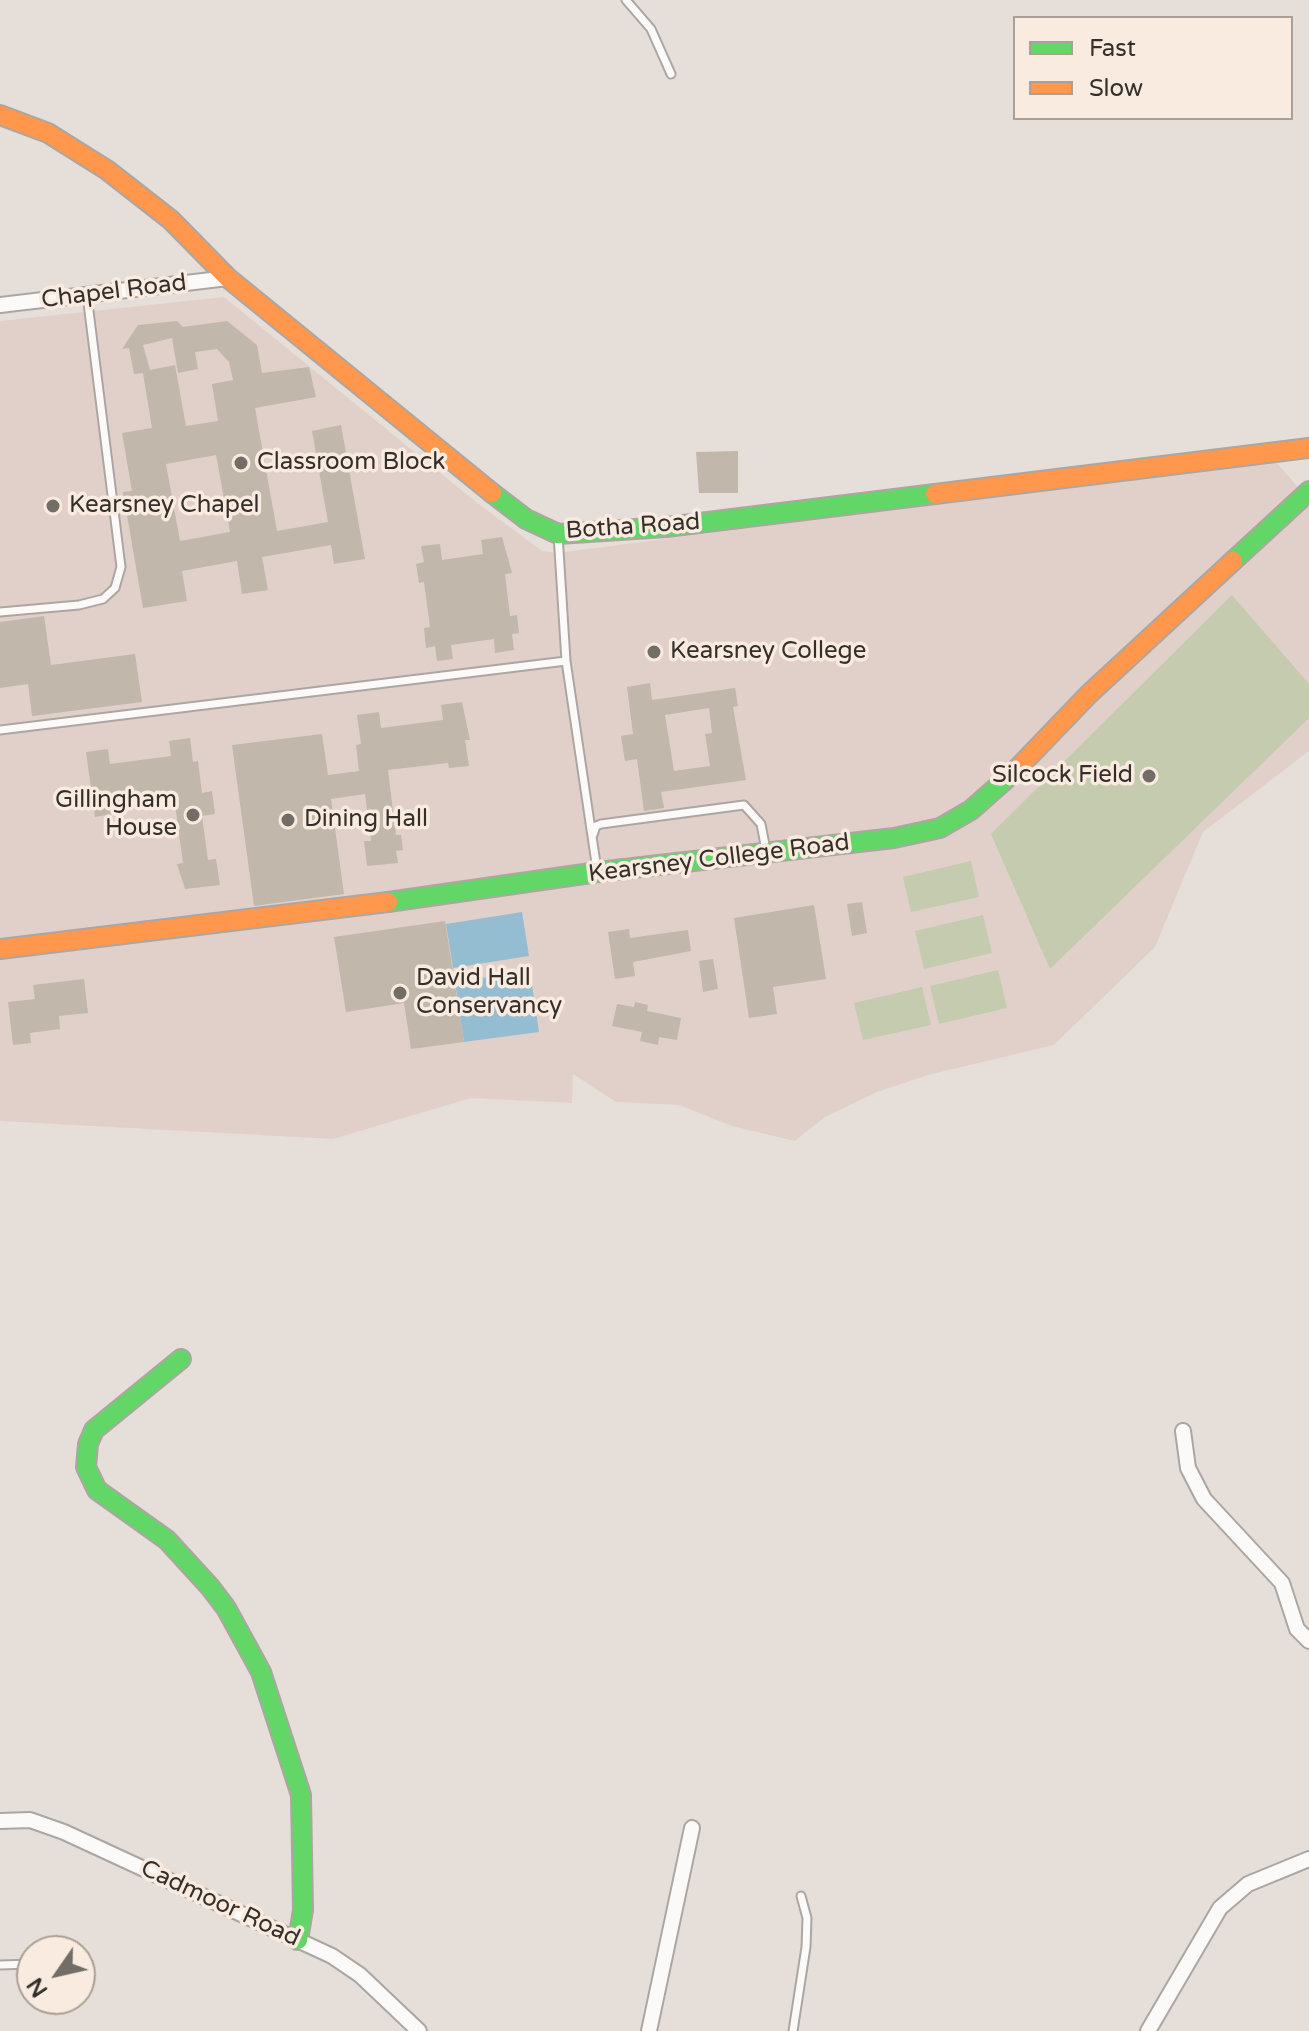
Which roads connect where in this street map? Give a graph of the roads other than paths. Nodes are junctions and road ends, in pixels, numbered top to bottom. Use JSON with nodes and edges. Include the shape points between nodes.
{"nodes":[{"id":1,"x":626,"y":0,"type":"edge"},
{"id":2,"x":671,"y":74,"type":"dead end"},
{"id":3,"x":0,"y":115,"type":"edge"},
{"id":4,"x":228,"y":278,"type":"junction"},
{"id":5,"x":87,"y":295,"type":"junction"},
{"id":6,"x":0,"y":305,"type":"edge"},
{"id":7,"x":1309,"y":448,"type":"edge"},
{"id":8,"x":1309,"y":491,"type":"edge"},
{"id":9,"x":558,"y":534,"type":"junction"},
{"id":10,"x":0,"y":612,"type":"edge"},
{"id":11,"x":566,"y":661,"type":"junction"},
{"id":12,"x":0,"y":730,"type":"edge"},
{"id":13,"x":593,"y":837,"type":"junction"},
{"id":14,"x":767,"y":853,"type":"junction"},
{"id":15,"x":598,"y":872,"type":"junction"},
{"id":16,"x":0,"y":949,"type":"edge"},
{"id":17,"x":181,"y":1359,"type":"dead end"},
{"id":18,"x":1183,"y":1431,"type":"dead end"},
{"id":19,"x":1309,"y":1641,"type":"edge"},
{"id":20,"x":0,"y":1821,"type":"edge"},
{"id":21,"x":692,"y":1828,"type":"dead end"},
{"id":22,"x":1309,"y":1859,"type":"edge"},
{"id":23,"x":801,"y":1896,"type":"dead end"},
{"id":24,"x":298,"y":1940,"type":"junction"},
{"id":25,"x":419,"y":2031,"type":"edge"},
{"id":26,"x":649,"y":2031,"type":"edge"},
{"id":27,"x":793,"y":2031,"type":"edge"},
{"id":28,"x":1148,"y":2031,"type":"edge"}],
"edges":[{"from":1,"to":2,"type":"lane","via":[[651,29]]},
{"from":3,"to":4,"type":"street","name":"Botha Road","via":[[48,133],[107,170],[171,220]]},
{"from":4,"to":5,"type":"street","name":"Chapel Road"},
{"from":4,"to":9,"type":"street","name":"Botha Road","via":[[464,471],[526,519]]},
{"from":5,"to":6,"type":"street","name":"Chapel Road"},
{"from":5,"to":10,"type":"lane","via":[[121,567],[115,588],[103,599]]},
{"from":7,"to":9,"type":"street","name":"Botha Road","via":[[682,526]]},
{"from":8,"to":14,"type":"street","name":"Kearsney College Road","via":[[971,810],[940,828],[894,838]]},
{"from":9,"to":11,"type":"lane"},
{"from":11,"to":12,"type":"lane"},
{"from":11,"to":13,"type":"lane"},
{"from":13,"to":14,"type":"lane","via":[[601,824],[744,805],[761,824]]},
{"from":13,"to":15,"type":"lane"},
{"from":14,"to":15,"type":"street","name":"Kearsney College Road"},
{"from":15,"to":16,"type":"street","name":"Kearsney College Road"},
{"from":17,"to":24,"type":"street","via":[[94,1430],[86,1467],[97,1490],[167,1540],[210,1587],[261,1672],[301,1795],[303,1910]]},
{"from":18,"to":19,"type":"street","via":[[1188,1468],[1204,1499],[1282,1583],[1297,1629]]},
{"from":20,"to":24,"type":"street","name":"Cadmoor Road","via":[[30,1820],[64,1832]]},
{"from":21,"to":26,"type":"street"},
{"from":22,"to":28,"type":"street","via":[[1248,1884],[1220,1908]]},
{"from":23,"to":27,"type":"lane","via":[[806,1947]]},
{"from":24,"to":25,"type":"street","name":"Cadmoor Road","via":[[360,1975]]}]}
